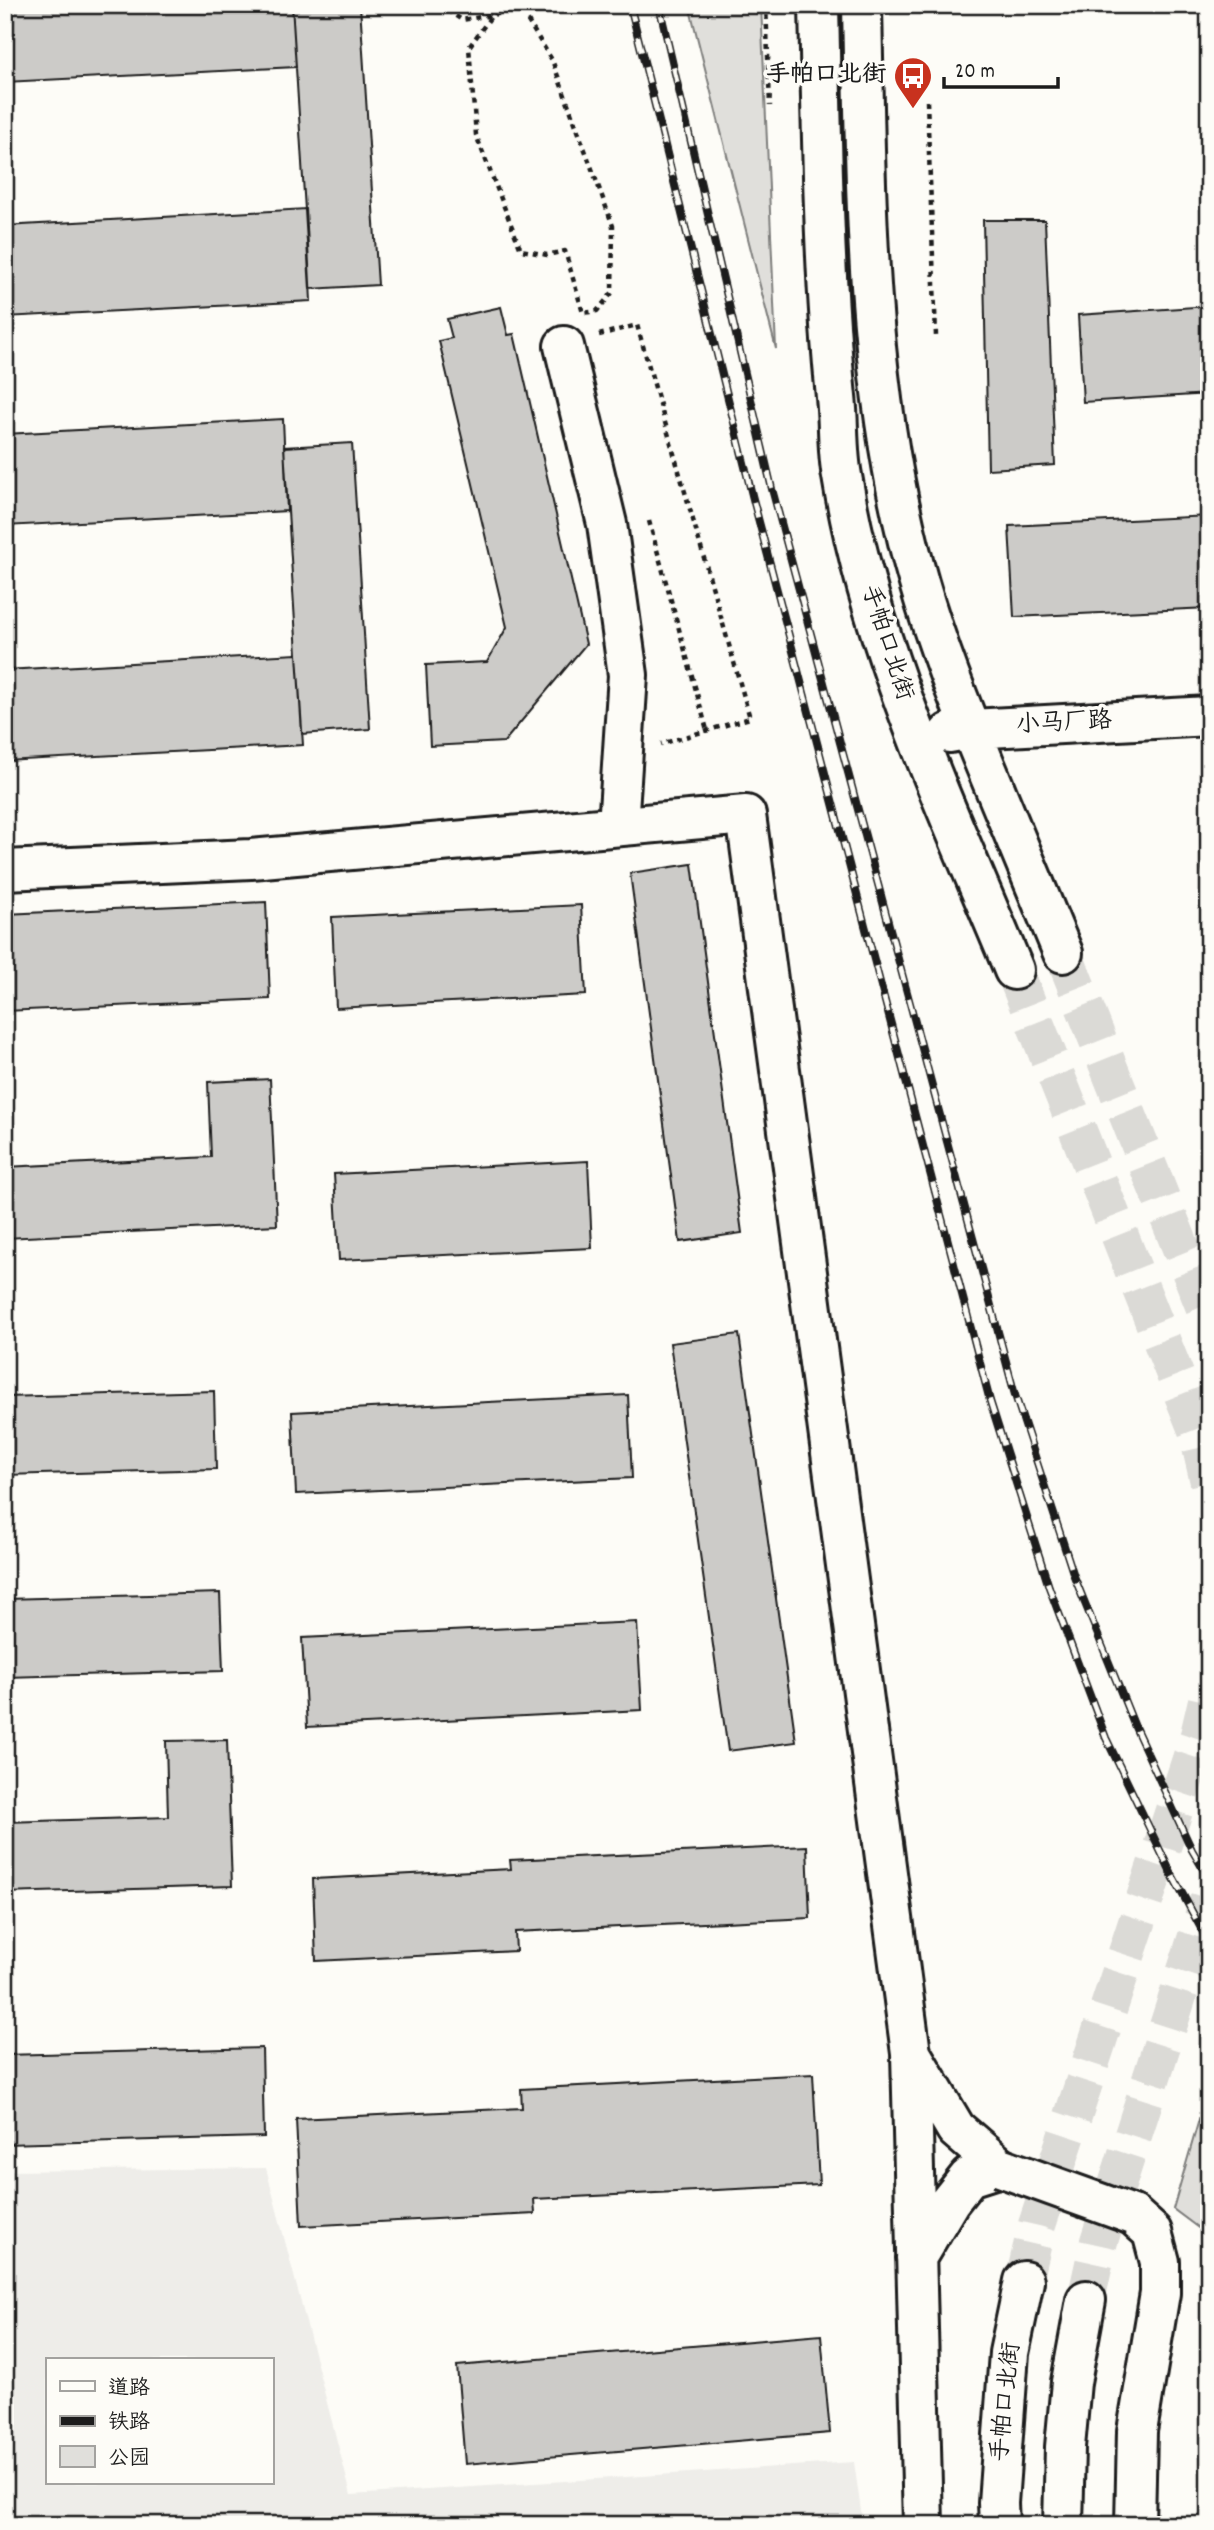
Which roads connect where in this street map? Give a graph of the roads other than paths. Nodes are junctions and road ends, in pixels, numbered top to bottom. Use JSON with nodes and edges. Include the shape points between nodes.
{"nodes":[{"id":1,"x":819,"y":5,"type":"edge"},
{"id":2,"x":862,"y":5,"type":"edge"},
{"id":3,"x":581,"y":341,"type":"road end"},
{"id":4,"x":1209,"y":716,"type":"edge"},
{"id":5,"x":971,"y":729,"type":"junction"},
{"id":6,"x":919,"y":737,"type":"junction"},
{"id":7,"x":618,"y":826,"type":"junction"},
{"id":8,"x":5,"y":870,"type":"edge"},
{"id":9,"x":1063,"y":953,"type":"tunnel mouth"},
{"id":10,"x":1014,"y":970,"type":"tunnel mouth"},
{"id":11,"x":911,"y":2053,"type":"junction"},
{"id":12,"x":1000,"y":2167,"type":"junction"},
{"id":13,"x":916,"y":2258,"type":"junction"},
{"id":14,"x":1024,"y":2281,"type":"tunnel mouth"},
{"id":15,"x":1086,"y":2300,"type":"tunnel mouth"},
{"id":16,"x":923,"y":2525,"type":"edge"},
{"id":17,"x":999,"y":2525,"type":"edge"},
{"id":18,"x":1063,"y":2525,"type":"edge"},
{"id":19,"x":1135,"y":2525,"type":"edge"}],
"edges":[{"from":1,"to":6,"type":"street","name":"手帕口北街","via":[[825,258],[841,474],[871,603]]},
{"from":2,"to":5,"type":"street","name":"手帕口北街","via":[[873,316],[883,407],[919,582]]},
{"from":3,"to":7,"type":"street","via":[[628,675]]},
{"from":4,"to":5,"type":"street","name":"小马厂路"},
{"from":5,"to":6,"type":"street","name":"小马厂路"},
{"from":5,"to":9,"type":"street","name":"手帕口北街"},
{"from":6,"to":10,"type":"street","name":"手帕口北街"},
{"from":7,"to":8,"type":"street","via":[[251,859]]},
{"from":7,"to":11,"type":"street","via":[[746,815]]},
{"from":11,"to":12,"type":"street","via":[[956,2129]]},
{"from":11,"to":13,"type":"street"},
{"from":12,"to":13,"type":"street","via":[[969,2177]]},
{"from":12,"to":19,"type":"street","bridge":true,"via":[[1133,2214],[1152,2232],[1160,2262],[1160,2293],[1136,2431]]},
{"from":13,"to":16,"type":"street"},
{"from":14,"to":17,"type":"street","name":"手帕口北街","via":[[1009,2353]]},
{"from":15,"to":18,"type":"street","via":[[1071,2382]]}]}
